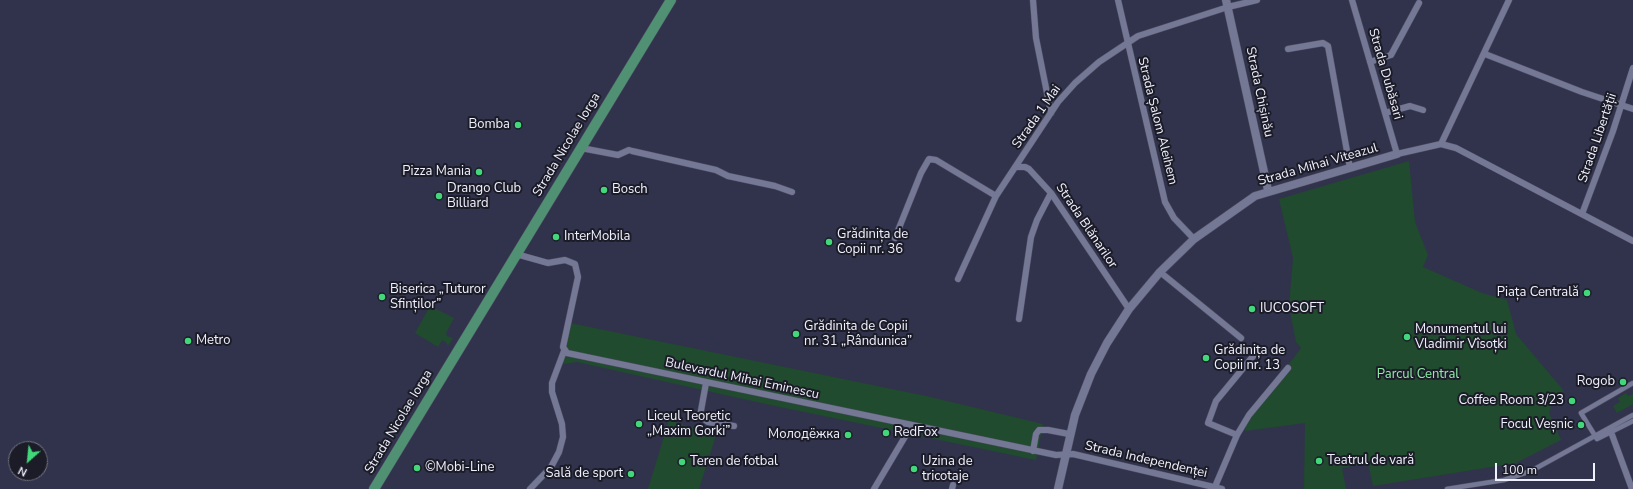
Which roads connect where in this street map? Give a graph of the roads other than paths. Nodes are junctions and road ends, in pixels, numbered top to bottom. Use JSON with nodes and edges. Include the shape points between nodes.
{"nodes":[{"id":1,"x":671,"y":0,"type":"edge"},
{"id":2,"x":1033,"y":0,"type":"edge"},
{"id":3,"x":1118,"y":0,"type":"edge"},
{"id":4,"x":1257,"y":0,"type":"edge"},
{"id":5,"x":1352,"y":0,"type":"edge"},
{"id":6,"x":1509,"y":0,"type":"edge"},
{"id":7,"x":1227,"y":3,"type":"edge"},
{"id":8,"x":1419,"y":3,"type":"dead end"},
{"id":9,"x":1127,"y":42,"type":"junction"},
{"id":10,"x":1288,"y":50,"type":"dead end"},
{"id":11,"x":1485,"y":54,"type":"junction"},
{"id":12,"x":1370,"y":62,"type":"junction"},
{"id":13,"x":1633,"y":68,"type":"edge"},
{"id":14,"x":1622,"y":105,"type":"junction"},
{"id":15,"x":1633,"y":109,"type":"edge"},
{"id":16,"x":1423,"y":110,"type":"dead end"},
{"id":17,"x":1051,"y":113,"type":"junction"},
{"id":18,"x":1385,"y":113,"type":"junction"},
{"id":19,"x":1441,"y":144,"type":"junction"},
{"id":20,"x":581,"y":148,"type":"junction"},
{"id":21,"x":1397,"y":154,"type":"junction"},
{"id":22,"x":1016,"y":167,"type":"junction"},
{"id":23,"x":1350,"y":168,"type":"junction"},
{"id":24,"x":1268,"y":190,"type":"junction"},
{"id":25,"x":792,"y":192,"type":"dead end"},
{"id":26,"x":1051,"y":193,"type":"junction"},
{"id":27,"x":996,"y":196,"type":"junction"},
{"id":28,"x":1582,"y":214,"type":"junction"},
{"id":29,"x":895,"y":238,"type":"dead end"},
{"id":30,"x":1194,"y":239,"type":"junction"},
{"id":31,"x":1633,"y":241,"type":"edge"},
{"id":32,"x":516,"y":254,"type":"junction"},
{"id":33,"x":1160,"y":272,"type":"junction"},
{"id":34,"x":958,"y":279,"type":"dead end"},
{"id":35,"x":1129,"y":309,"type":"junction"},
{"id":36,"x":1019,"y":319,"type":"dead end"},
{"id":37,"x":1241,"y":338,"type":"dead end"},
{"id":38,"x":1259,"y":349,"type":"dead end"},
{"id":39,"x":564,"y":351,"type":"junction"},
{"id":40,"x":1288,"y":368,"type":"dead end"},
{"id":41,"x":706,"y":383,"type":"junction"},
{"id":42,"x":1633,"y":383,"type":"edge"},
{"id":43,"x":1633,"y":415,"type":"edge"},
{"id":44,"x":1633,"y":421,"type":"edge"},
{"id":45,"x":734,"y":426,"type":"dead end"},
{"id":46,"x":916,"y":426,"type":"junction"},
{"id":47,"x":1610,"y":430,"type":"junction"},
{"id":48,"x":1069,"y":434,"type":"junction"},
{"id":49,"x":1237,"y":435,"type":"junction"},
{"id":50,"x":1594,"y":435,"type":"junction"},
{"id":51,"x":1033,"y":450,"type":"junction"},
{"id":52,"x":1065,"y":454,"type":"junction"},
{"id":53,"x":1214,"y":488,"type":"edge"},
{"id":54,"x":374,"y":489,"type":"edge"},
{"id":55,"x":530,"y":489,"type":"edge"},
{"id":56,"x":874,"y":489,"type":"edge"},
{"id":57,"x":1058,"y":489,"type":"edge"},
{"id":58,"x":1222,"y":489,"type":"edge"},
{"id":59,"x":1447,"y":489,"type":"edge"},
{"id":60,"x":1632,"y":489,"type":"edge"}],
"edges":[{"from":1,"to":20,"type":"main road","name":"Strada Nicolae Iorga"},
{"from":2,"to":17,"type":"street","via":[[1036,38]]},
{"from":3,"to":9,"type":"street","name":"Strada Șalom Aleihem"},
{"from":4,"to":7,"type":"street","name":"Strada 1 Mai"},
{"from":5,"to":12,"type":"street","name":"Strada Dubăsari"},
{"from":6,"to":11,"type":"street"},
{"from":7,"to":9,"type":"street","name":"Strada 1 Mai"},
{"from":7,"to":24,"type":"street","name":"Strada Chișinău"},
{"from":8,"to":12,"type":"street","via":[[1391,55]]},
{"from":9,"to":17,"type":"street","name":"Strada 1 Mai","via":[[1079,79]]},
{"from":9,"to":30,"type":"street","name":"Strada Șalom Aleihem","via":[[1165,202],[1174,218]]},
{"from":10,"to":23,"type":"street","via":[[1324,43],[1328,46]]},
{"from":11,"to":14,"type":"street"},
{"from":11,"to":19,"type":"street"},
{"from":12,"to":18,"type":"street","name":"Strada Dubăsari"},
{"from":13,"to":14,"type":"street","name":"Strada Libertății"},
{"from":14,"to":15,"type":"street"},
{"from":14,"to":28,"type":"street","name":"Strada Libertății"},
{"from":16,"to":18,"type":"street","via":[[1410,106]]},
{"from":17,"to":22,"type":"street","name":"Strada 1 Mai"},
{"from":18,"to":21,"type":"street","name":"Strada Dubăsari"},
{"from":19,"to":21,"type":"street","name":"Strada Mihai Viteazul"},
{"from":19,"to":28,"type":"street","via":[[1456,148]]},
{"from":20,"to":25,"type":"street","via":[[618,155],[628,150],[716,170],[728,176]]},
{"from":20,"to":32,"type":"main road","name":"Strada Nicolae Iorga"},
{"from":21,"to":23,"type":"street","name":"Strada Mihai Viteazul"},
{"from":22,"to":26,"type":"street","name":"Strada Blănarilor","via":[[1029,169]]},
{"from":22,"to":27,"type":"street","name":"Strada 1 Mai"},
{"from":23,"to":24,"type":"street","name":"Strada Mihai Viteazul"},
{"from":24,"to":30,"type":"street","name":"Strada Mihai Viteazul","via":[[1242,203]]},
{"from":26,"to":35,"type":"street","name":"Strada Blănarilor"},
{"from":26,"to":36,"type":"street","via":[[1031,237]]},
{"from":27,"to":29,"type":"street","via":[[936,160],[930,159],[921,173]]},
{"from":27,"to":34,"type":"street","name":"Strada 1 Mai"},
{"from":28,"to":31,"type":"street"},
{"from":30,"to":33,"type":"street","name":"Strada Mihai Viteazul"},
{"from":32,"to":39,"type":"street","via":[[544,263],[552,264],[565,260],[575,264],[578,277]]},
{"from":32,"to":54,"type":"main road","name":"Strada Nicolae Iorga"},
{"from":33,"to":35,"type":"street","name":"Strada Mihai Viteazul"},
{"from":33,"to":37,"type":"street"},
{"from":35,"to":48,"type":"street","name":"Strada Mihai Viteazul","via":[[1091,374]]},
{"from":38,"to":49,"type":"street","via":[[1216,401],[1208,423]]},
{"from":39,"to":41,"type":"street","name":"Bulevardul Mihai Eminescu"},
{"from":39,"to":55,"type":"street","via":[[552,383],[563,437],[551,467]]},
{"from":40,"to":49,"type":"street","via":[[1249,415]]},
{"from":41,"to":45,"type":"street","via":[[700,416],[708,422]]},
{"from":41,"to":46,"type":"street","name":"Bulevardul Mihai Eminescu"},
{"from":42,"to":50,"type":"street","via":[[1581,413]]},
{"from":43,"to":47,"type":"street"},
{"from":44,"to":47,"type":"street"},
{"from":46,"to":51,"type":"street","name":"Bulevardul Mihai Eminescu"},
{"from":46,"to":56,"type":"street","via":[[906,435]]},
{"from":47,"to":50,"type":"street","via":[[1597,439]]},
{"from":47,"to":60,"type":"street"},
{"from":48,"to":51,"type":"street","via":[[1039,430]]},
{"from":48,"to":52,"type":"street","name":"Strada Mihai Viteazul"},
{"from":49,"to":53,"type":"street"},
{"from":50,"to":59,"type":"street","via":[[1517,477]]},
{"from":51,"to":52,"type":"street","name":"Bulevardul Mihai Eminescu","via":[[1056,455]]},
{"from":52,"to":53,"type":"street","name":"Strada Independenței"},
{"from":52,"to":57,"type":"street","name":"Strada Mihai Viteazul"},
{"from":53,"to":58,"type":"street","name":"Strada Independenței"}]}
